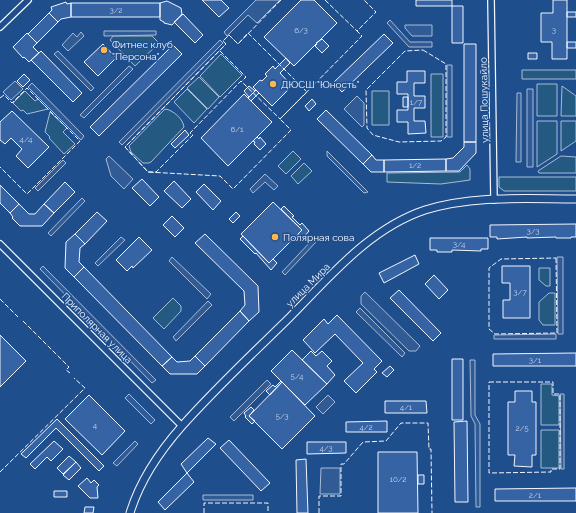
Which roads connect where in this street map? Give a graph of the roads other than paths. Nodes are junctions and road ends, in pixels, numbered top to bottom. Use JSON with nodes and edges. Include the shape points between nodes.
{"nodes":[{"id":1,"x":28,"y":0,"type":"edge"},
{"id":2,"x":491,"y":0,"type":"edge"},
{"id":3,"x":0,"y":27,"type":"edge"},
{"id":4,"x":576,"y":199,"type":"edge"},
{"id":5,"x":494,"y":200,"type":"junction"},
{"id":6,"x":0,"y":244,"type":"edge"},
{"id":7,"x":182,"y":426,"type":"junction"},
{"id":8,"x":130,"y":513,"type":"edge"}],
"edges":[{"from":1,"to":3,"type":"street"},
{"from":2,"to":5,"type":"street","name":"улица Пошукайло"},
{"from":4,"to":5,"type":"street","name":"улица Мира"},
{"from":5,"to":7,"type":"street","name":"улица Мира","via":[[455,203],[426,210],[400,220],[377,235],[338,269]]},
{"from":6,"to":7,"type":"street","name":"Приполярная улица"},
{"from":7,"to":8,"type":"street","name":"улица Мира","via":[[151,469]]}]}
